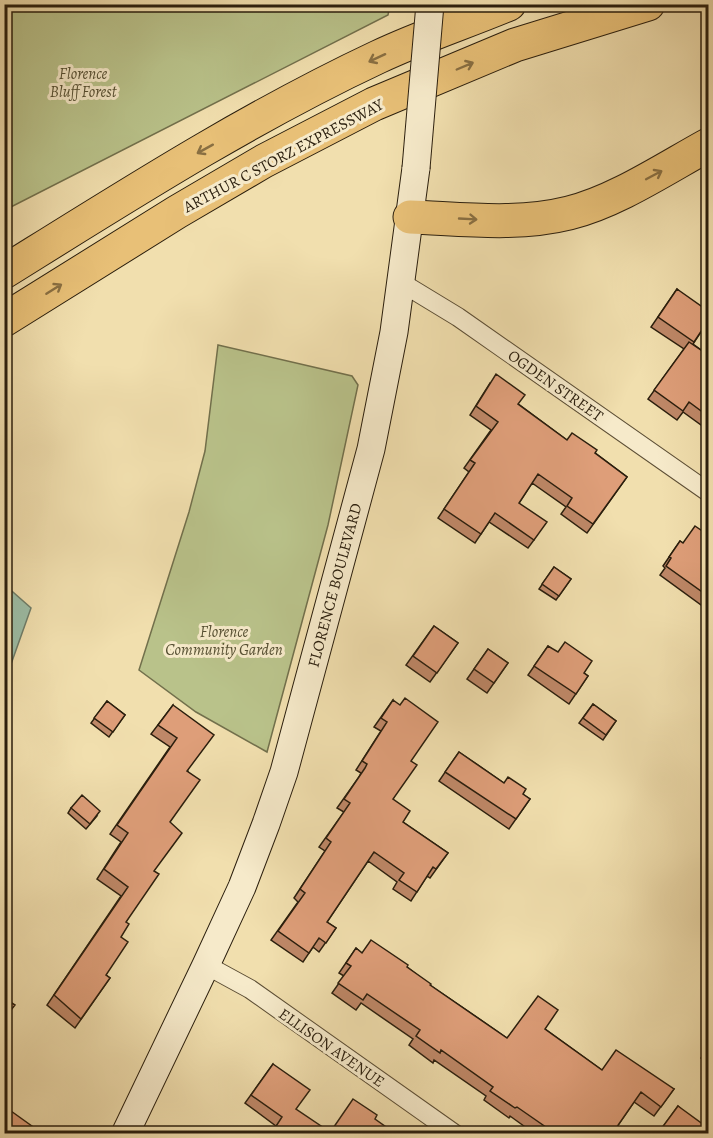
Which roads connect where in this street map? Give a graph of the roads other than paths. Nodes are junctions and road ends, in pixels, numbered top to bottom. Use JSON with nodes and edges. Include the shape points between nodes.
{"nodes":[{"id":1,"x":430,"y":4,"type":"edge"},
{"id":2,"x":509,"y":4,"type":"edge"},
{"id":3,"x":648,"y":4,"type":"edge"},
{"id":4,"x":708,"y":146,"type":"edge"},
{"id":5,"x":410,"y":217,"type":"junction"},
{"id":6,"x":4,"y":272,"type":"edge"},
{"id":7,"x":402,"y":283,"type":"junction"},
{"id":8,"x":4,"y":320,"type":"edge"},
{"id":9,"x":708,"y":492,"type":"edge"},
{"id":10,"x":207,"y":965,"type":"junction"},
{"id":11,"x":125,"y":1134,"type":"edge"},
{"id":12,"x":455,"y":1134,"type":"edge"}],
"edges":[{"from":1,"to":5,"type":"street","name":"FLORENCE BOULEVARD","bridge":true},
{"from":2,"to":6,"type":"highway","one_way":true,"via":[[379,56],[286,104],[181,162]]},
{"from":8,"to":3,"type":"highway","name":"ARTHUR C STORZ EXPRESSWAY","one_way":true,"via":[[264,161],[374,104],[515,45]]},
{"from":5,"to":4,"type":"highway","one_way":true,"via":[[506,221],[571,212],[606,200]]},
{"from":5,"to":7,"type":"street","name":"FLORENCE BOULEVARD"},
{"from":7,"to":9,"type":"street","name":"OGDEN STREET","via":[[458,317]]},
{"from":7,"to":10,"type":"street","name":"FLORENCE BOULEVARD","via":[[371,449],[284,771],[242,887]]},
{"from":10,"to":11,"type":"street","name":"FLORENCE BOULEVARD"},
{"from":10,"to":12,"type":"street","name":"ELLISON AVENUE","via":[[250,990]]}]}
